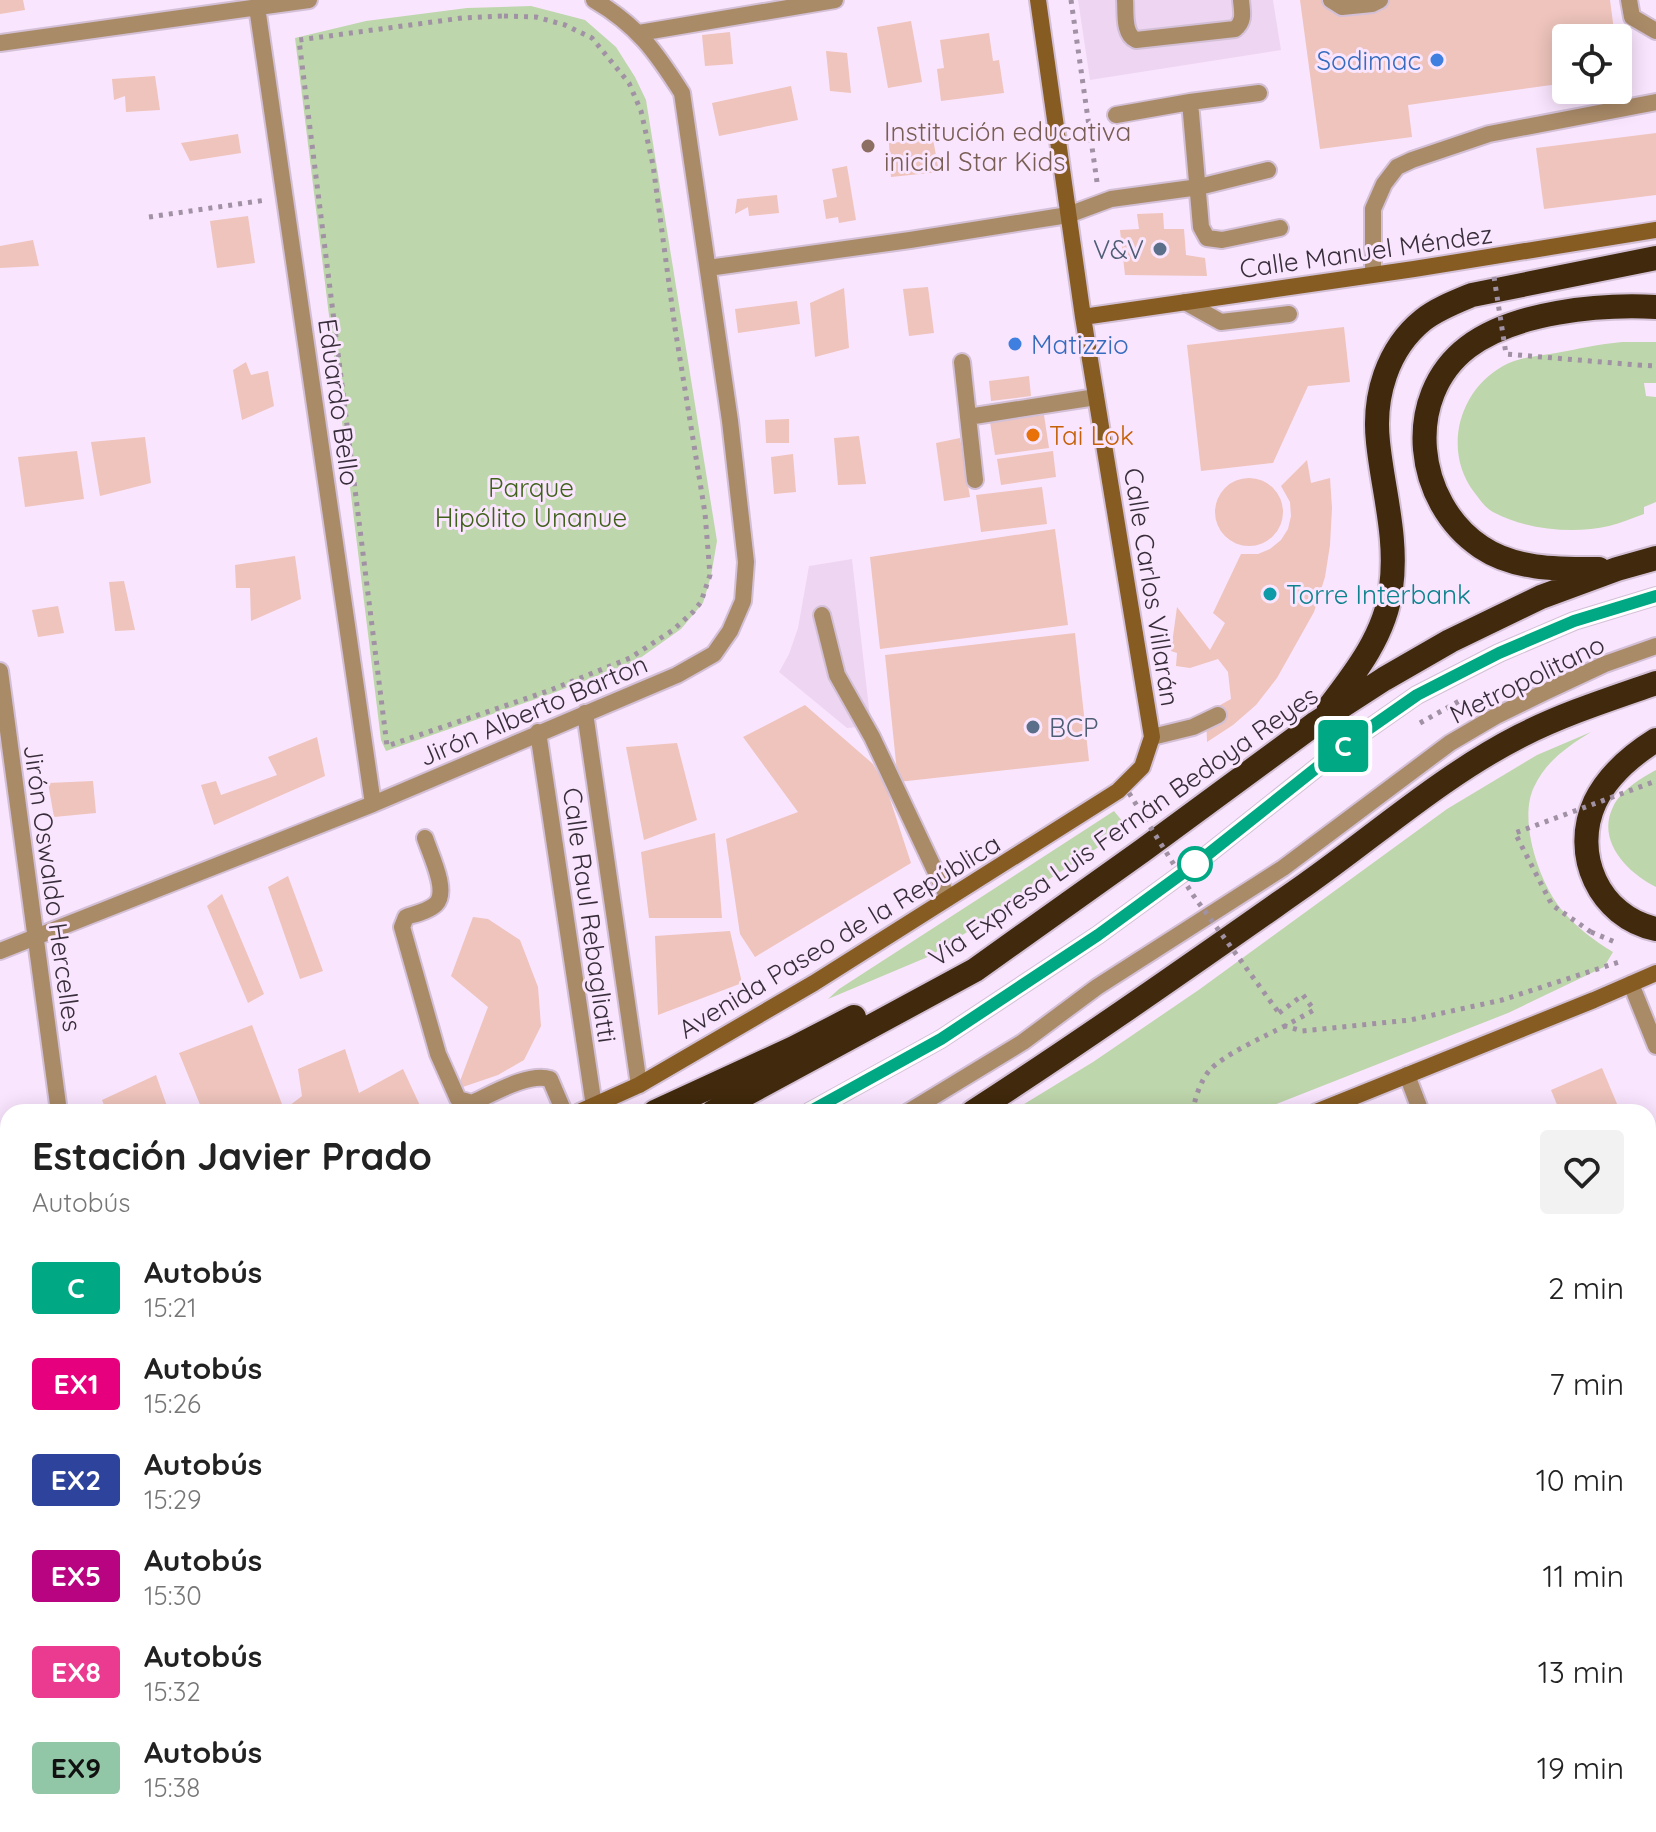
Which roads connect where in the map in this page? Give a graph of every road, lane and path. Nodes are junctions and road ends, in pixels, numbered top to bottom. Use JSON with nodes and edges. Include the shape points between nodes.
{"nodes":[{"id":1,"x":309,"y":0,"type":"edge"},
{"id":2,"x":594,"y":0,"type":"edge"},
{"id":3,"x":835,"y":0,"type":"edge"},
{"id":4,"x":1038,"y":0,"type":"edge"},
{"id":5,"x":1071,"y":0,"type":"edge"},
{"id":6,"x":1125,"y":0,"type":"edge"},
{"id":7,"x":1241,"y":0,"type":"edge"},
{"id":8,"x":1331,"y":0,"type":"edge"},
{"id":9,"x":1380,"y":0,"type":"edge"},
{"id":10,"x":1629,"y":0,"type":"edge"},
{"id":11,"x":257,"y":7,"type":"junction"},
{"id":12,"x":1656,"y":31,"type":"edge"},
{"id":13,"x":639,"y":33,"type":"junction"},
{"id":14,"x":299,"y":40,"type":"joint"},
{"id":15,"x":0,"y":43,"type":"edge"},
{"id":16,"x":1259,"y":93,"type":"dead end"},
{"id":17,"x":1190,"y":102,"type":"junction"},
{"id":18,"x":1656,"y":102,"type":"edge"},
{"id":19,"x":1116,"y":115,"type":"dead end"},
{"id":20,"x":1268,"y":170,"type":"dead end"},
{"id":21,"x":1199,"y":187,"type":"junction"},
{"id":22,"x":285,"y":197,"type":"junction"},
{"id":23,"x":1100,"y":203,"type":"junction"},
{"id":24,"x":1068,"y":215,"type":"junction"},
{"id":25,"x":149,"y":217,"type":"dead end"},
{"id":26,"x":1280,"y":228,"type":"dead end"},
{"id":27,"x":1656,"y":230,"type":"edge"},
{"id":28,"x":1656,"y":258,"type":"edge"},
{"id":29,"x":708,"y":268,"type":"junction"},
{"id":30,"x":1373,"y":274,"type":"junction"},
{"id":31,"x":1494,"y":277,"type":"dead end"},
{"id":32,"x":1185,"y":302,"type":"junction"},
{"id":33,"x":1656,"y":307,"type":"edge"},
{"id":34,"x":1289,"y":314,"type":"dead end"},
{"id":35,"x":1083,"y":317,"type":"junction"},
{"id":36,"x":962,"y":362,"type":"dead end"},
{"id":37,"x":1656,"y":366,"type":"edge"},
{"id":38,"x":1096,"y":397,"type":"junction"},
{"id":39,"x":968,"y":417,"type":"junction"},
{"id":40,"x":975,"y":480,"type":"dead end"},
{"id":41,"x":1656,"y":558,"type":"edge"},
{"id":42,"x":1617,"y":569,"type":"junction"},
{"id":43,"x":1656,"y":596,"type":"edge"},
{"id":44,"x":822,"y":615,"type":"dead end"},
{"id":45,"x":1656,"y":646,"type":"edge"},
{"id":46,"x":0,"y":671,"type":"edge"},
{"id":47,"x":1656,"y":683,"type":"edge"},
{"id":48,"x":585,"y":713,"type":"junction"},
{"id":49,"x":1218,"y":715,"type":"dead end"},
{"id":50,"x":1316,"y":723,"type":"junction"},
{"id":51,"x":538,"y":732,"type":"junction"},
{"id":52,"x":1152,"y":737,"type":"junction"},
{"id":53,"x":1656,"y":740,"type":"edge"},
{"id":54,"x":1656,"y":781,"type":"edge"},
{"id":55,"x":1124,"y":792,"type":"junction"},
{"id":56,"x":373,"y":804,"type":"junction"},
{"id":57,"x":425,"y":838,"type":"dead end"},
{"id":58,"x":948,"y":898,"type":"junction"},
{"id":59,"x":1656,"y":929,"type":"edge"},
{"id":60,"x":1591,"y":932,"type":"dead end"},
{"id":61,"x":36,"y":937,"type":"junction"},
{"id":62,"x":0,"y":951,"type":"edge"},
{"id":63,"x":1633,"y":958,"type":"dead end"},
{"id":64,"x":975,"y":970,"type":"junction"},
{"id":65,"x":1656,"y":973,"type":"edge"},
{"id":66,"x":1631,"y":984,"type":"junction"},
{"id":67,"x":1285,"y":1026,"type":"junction"},
{"id":68,"x":1656,"y":1046,"type":"edge"},
{"id":69,"x":1407,"y":1075,"type":"junction"},
{"id":70,"x":639,"y":1085,"type":"junction"},
{"id":71,"x":58,"y":1104,"type":"edge"},
{"id":72,"x":561,"y":1104,"type":"edge"},
{"id":73,"x":585,"y":1104,"type":"edge"},
{"id":74,"x":597,"y":1104,"type":"edge"},
{"id":75,"x":672,"y":1104,"type":"edge"},
{"id":76,"x":728,"y":1104,"type":"edge"},
{"id":77,"x":823,"y":1104,"type":"edge"},
{"id":78,"x":921,"y":1104,"type":"edge"},
{"id":79,"x":985,"y":1104,"type":"edge"},
{"id":80,"x":1193,"y":1104,"type":"edge"},
{"id":81,"x":1336,"y":1104,"type":"edge"},
{"id":82,"x":1418,"y":1104,"type":"edge"}],
"edges":[{"from":1,"to":11,"type":"street"},
{"from":2,"to":13,"type":"street","name":"Jirón Alberto Barton"},
{"from":3,"to":13,"type":"street"},
{"from":4,"to":24,"type":"street","name":"Calle Carlos Villarán"},
{"from":5,"to":23,"type":"path"},
{"from":6,"to":7,"type":"street","via":[[1128,33],[1136,40],[1235,29],[1243,19]]},
{"from":8,"to":9,"type":"street","via":[[1342,7]]},
{"from":10,"to":12,"type":"street","via":[[1632,17]]},
{"from":11,"to":15,"type":"street"},
{"from":11,"to":22,"type":"street","name":"Eduardo Bello"},
{"from":13,"to":29,"type":"street","name":"Jirón Alberto Barton","via":[[682,93]]},
{"from":14,"to":14,"type":"path","via":[[504,16],[536,17],[592,38],[629,83],[641,111],[705,513],[710,575],[701,602],[673,630],[630,658],[387,746]]},
{"from":16,"to":17,"type":"street"},
{"from":17,"to":19,"type":"street"},
{"from":17,"to":21,"type":"street"},
{"from":18,"to":30,"type":"street","via":[[1489,134],[1397,167],[1373,209]]},
{"from":20,"to":21,"type":"street"},
{"from":21,"to":23,"type":"street"},
{"from":21,"to":26,"type":"street","via":[[1201,227],[1207,238],[1222,240]]},
{"from":22,"to":25,"type":"path"},
{"from":22,"to":56,"type":"street","name":"Eduardo Bello"},
{"from":23,"to":24,"type":"street"},
{"from":24,"to":29,"type":"street"},
{"from":24,"to":35,"type":"street","name":"Calle Carlos Villarán"},
{"from":27,"to":30,"type":"street","name":"Calle Manuel Méndez"},
{"from":28,"to":50,"type":"highway","via":[[1472,295],[1424,320],[1398,347],[1383,380],[1377,420],[1394,550],[1388,608],[1362,661]]},
{"from":29,"to":48,"type":"street","name":"Jirón Alberto Barton","via":[[741,507],[743,601],[714,654]]},
{"from":30,"to":32,"type":"street","name":"Calle Manuel Méndez"},
{"from":31,"to":37,"type":"path","bridge":true,"via":[[1506,354]]},
{"from":32,"to":34,"type":"street","via":[[1221,322]]},
{"from":32,"to":35,"type":"street","name":"Calle Manuel Méndez"},
{"from":33,"to":42,"type":"highway","via":[[1540,316],[1501,328],[1454,360],[1434,388],[1424,420],[1430,479],[1463,534],[1501,558],[1525,565]]},
{"from":35,"to":38,"type":"street","name":"Calle Carlos Villarán"},
{"from":36,"to":39,"type":"street"},
{"from":38,"to":39,"type":"street"},
{"from":38,"to":52,"type":"street","name":"Calle Carlos Villarán"},
{"from":39,"to":40,"type":"street"},
{"from":41,"to":42,"type":"highway","name":"Vía Expresa Luis Fernán Bedoya Reyes"},
{"from":42,"to":50,"type":"highway","name":"Vía Expresa Luis Fernán Bedoya Reyes","via":[[1541,597],[1450,641]]},
{"from":43,"to":77,"type":"street","name":"Metropolitano","via":[[1574,621],[1417,695],[1098,935],[941,1039]]},
{"from":44,"to":58,"type":"street","via":[[837,675]]},
{"from":45,"to":78,"type":"street","name":"Metropolitano","via":[[1545,692],[1450,743],[1283,868]]},
{"from":46,"to":61,"type":"street","name":"Jirón Oswaldo Hercelles"},
{"from":47,"to":79,"type":"highway","via":[[1520,736],[1453,776],[1311,881]]},
{"from":48,"to":51,"type":"street","name":"Jirón Alberto Barton"},
{"from":48,"to":70,"type":"street","name":"Calle Raul Rebagliatti"},
{"from":49,"to":52,"type":"street"},
{"from":50,"to":64,"type":"highway","name":"Vía Expresa Luis Fernán Bedoya Reyes"},
{"from":51,"to":56,"type":"street","name":"Jirón Alberto Barton"},
{"from":51,"to":73,"type":"street","name":"Calle Raul Rebagliatti"},
{"from":52,"to":55,"type":"street","name":"Calle Carlos Villarán","via":[[1142,767]]},
{"from":53,"to":59,"type":"highway","via":[[1605,786],[1589,819],[1586,840],[1593,877],[1603,895],[1629,920]]},
{"from":54,"to":60,"type":"path","bridge":true,"via":[[1515,833],[1552,905]]},
{"from":55,"to":58,"type":"street","name":"Avenida Paseo de la República"},
{"from":55,"to":67,"type":"path","bridge":true,"via":[[1279,1013],[1303,995],[1314,1010]]},
{"from":56,"to":61,"type":"street","name":"Jirón Alberto Barton"},
{"from":57,"to":72,"type":"street","via":[[442,889],[439,902],[406,917],[402,927],[438,1054],[458,1099],[472,1103],[543,1076],[550,1079]]},
{"from":58,"to":70,"type":"street","name":"Avenida Paseo de la República"},
{"from":61,"to":62,"type":"street","name":"Jirón Alberto Barton"},
{"from":61,"to":71,"type":"street","name":"Jirón Oswaldo Hercelles"},
{"from":63,"to":67,"type":"path","via":[[1502,1000],[1410,1020],[1302,1031]]},
{"from":64,"to":75,"type":"highway","via":[[910,988]]},
{"from":64,"to":76,"type":"highway","name":"Vía Expresa Luis Fernán Bedoya Reyes"},
{"from":65,"to":66,"type":"street"},
{"from":66,"to":68,"type":"street"},
{"from":66,"to":69,"type":"street"},
{"from":67,"to":80,"type":"path","via":[[1209,1071]]},
{"from":69,"to":81,"type":"street"},
{"from":69,"to":82,"type":"street"},
{"from":70,"to":74,"type":"street","name":"Avenida Paseo de la República"}]}
